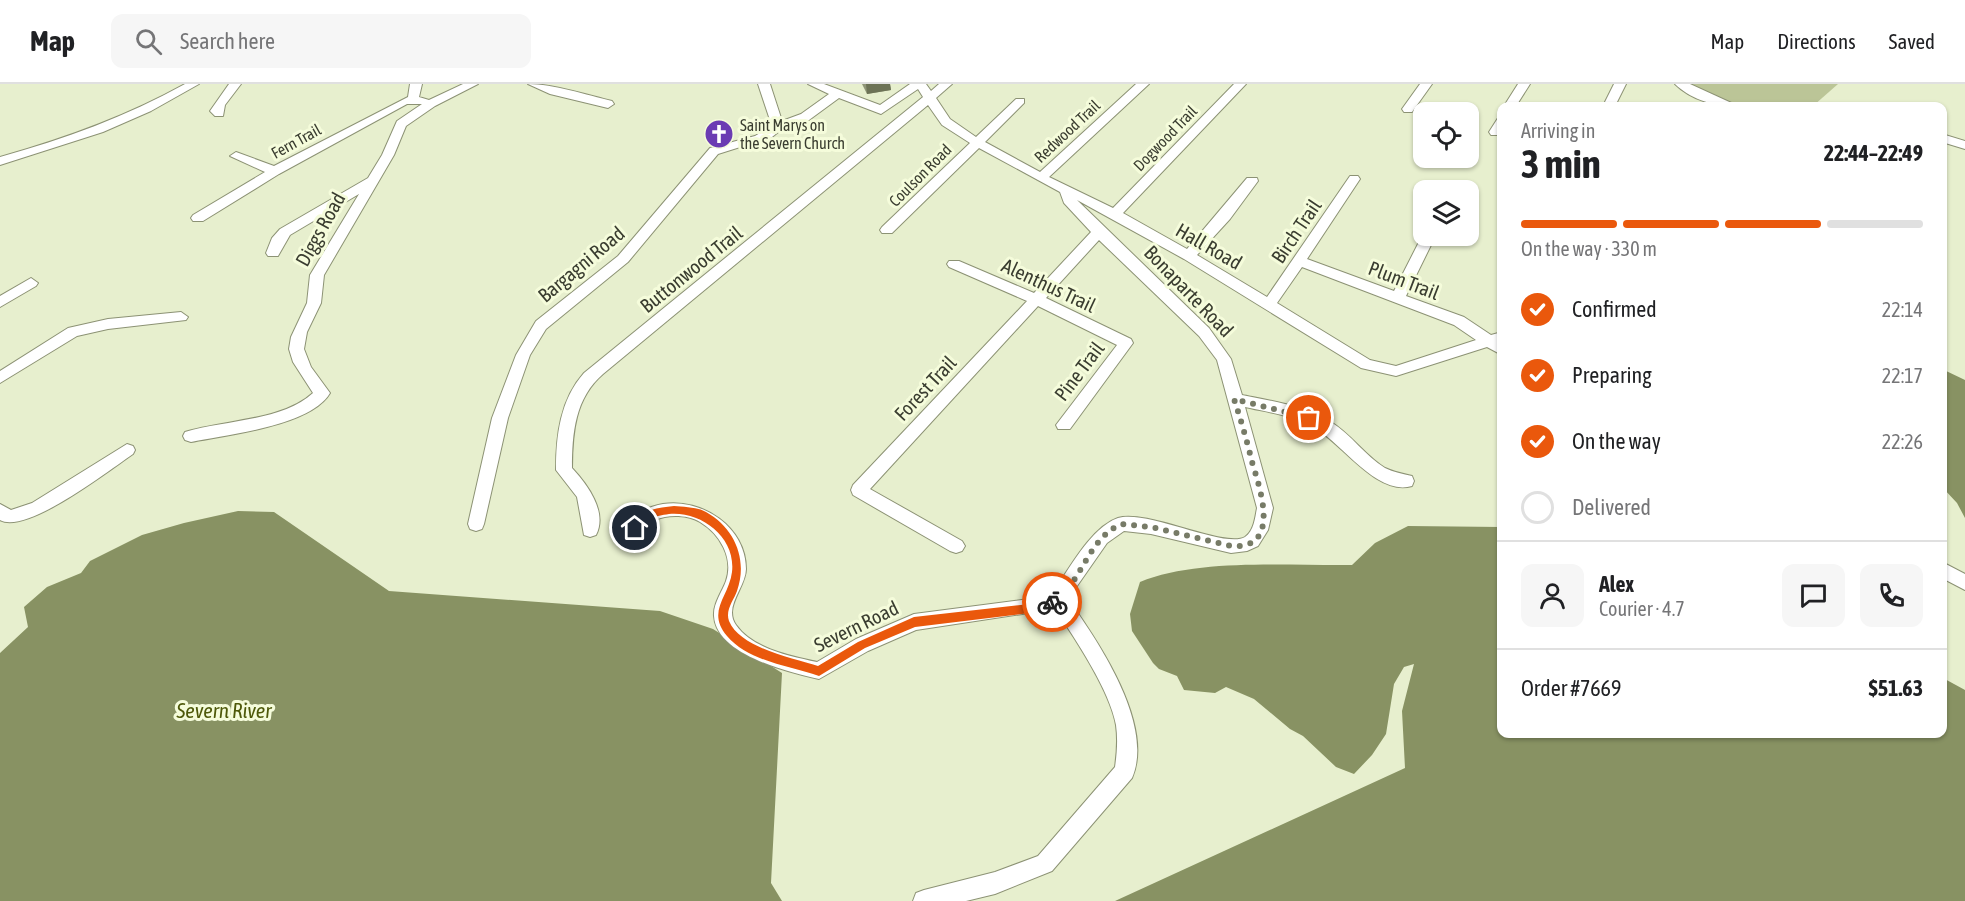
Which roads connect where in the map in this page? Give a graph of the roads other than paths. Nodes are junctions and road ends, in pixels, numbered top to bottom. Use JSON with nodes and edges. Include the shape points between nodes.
{"nodes":[{"id":1,"x":193,"y":84,"type":"edge"},
{"id":2,"x":235,"y":84,"type":"edge"},
{"id":3,"x":416,"y":84,"type":"edge"},
{"id":4,"x":472,"y":84,"type":"edge"},
{"id":5,"x":534,"y":84,"type":"edge"},
{"id":6,"x":764,"y":84,"type":"edge"},
{"id":7,"x":814,"y":84,"type":"edge"},
{"id":8,"x":919,"y":84,"type":"edge"},
{"id":9,"x":946,"y":84,"type":"edge"},
{"id":10,"x":1143,"y":84,"type":"edge"},
{"id":11,"x":1240,"y":84,"type":"edge"},
{"id":12,"x":1426,"y":84,"type":"edge"},
{"id":13,"x":1524,"y":84,"type":"edge"},
{"id":14,"x":1620,"y":84,"type":"edge"},
{"id":15,"x":1681,"y":84,"type":"edge"},
{"id":16,"x":838,"y":93,"type":"junction"},
{"id":17,"x":413,"y":99,"type":"junction"},
{"id":18,"x":928,"y":99,"type":"junction"},
{"id":19,"x":1020,"y":101,"type":"dead end"},
{"id":20,"x":1513,"y":102,"type":"edge"},
{"id":21,"x":1612,"y":102,"type":"edge"},
{"id":22,"x":1719,"y":102,"type":"edge"},
{"id":23,"x":431,"y":103,"type":"junction"},
{"id":24,"x":608,"y":104,"type":"dead end"},
{"id":25,"x":1408,"y":109,"type":"dead end"},
{"id":26,"x":219,"y":113,"type":"dead end"},
{"id":27,"x":778,"y":126,"type":"junction"},
{"id":28,"x":1947,"y":140,"type":"edge"},
{"id":29,"x":976,"y":142,"type":"junction"},
{"id":30,"x":1965,"y":145,"type":"edge"},
{"id":31,"x":236,"y":156,"type":"dead end"},
{"id":32,"x":0,"y":161,"type":"edge"},
{"id":33,"x":275,"y":171,"type":"junction"},
{"id":34,"x":1041,"y":178,"type":"junction"},
{"id":35,"x":1354,"y":178,"type":"dead end"},
{"id":36,"x":371,"y":181,"type":"junction"},
{"id":37,"x":1252,"y":181,"type":"dead end"},
{"id":38,"x":1066,"y":190,"type":"junction"},
{"id":39,"x":1115,"y":214,"type":"junction"},
{"id":40,"x":198,"y":218,"type":"dead end"},
{"id":41,"x":887,"y":230,"type":"dead end"},
{"id":42,"x":1099,"y":232,"type":"junction"},
{"id":43,"x":1424,"y":246,"type":"edge"},
{"id":44,"x":273,"y":253,"type":"dead end"},
{"id":45,"x":1189,"y":256,"type":"junction"},
{"id":46,"x":1300,"y":261,"type":"junction"},
{"id":47,"x":954,"y":264,"type":"dead end"},
{"id":48,"x":31,"y":283,"type":"dead end"},
{"id":49,"x":1398,"y":298,"type":"junction"},
{"id":50,"x":1036,"y":299,"type":"junction"},
{"id":51,"x":0,"y":302,"type":"edge"},
{"id":52,"x":1270,"y":303,"type":"junction"},
{"id":53,"x":182,"y":317,"type":"dead end"},
{"id":54,"x":1497,"y":342,"type":"edge"},
{"id":55,"x":1126,"y":343,"type":"joint"},
{"id":56,"x":1497,"y":343,"type":"edge"},
{"id":57,"x":0,"y":378,"type":"edge"},
{"id":58,"x":1234,"y":399,"type":"junction"},
{"id":59,"x":1064,"y":425,"type":"dead end"},
{"id":60,"x":191,"y":436,"type":"dead end"},
{"id":61,"x":127,"y":450,"type":"dead end"},
{"id":62,"x":1406,"y":481,"type":"dead end"},
{"id":63,"x":1,"y":513,"type":"edge"},
{"id":64,"x":476,"y":524,"type":"dead end"},
{"id":65,"x":635,"y":528,"type":"dead end"},
{"id":66,"x":590,"y":530,"type":"dead end"},
{"id":67,"x":956,"y":546,"type":"dead end"},
{"id":68,"x":1947,"y":572,"type":"edge"},
{"id":69,"x":1965,"y":583,"type":"edge"},
{"id":70,"x":1058,"y":599,"type":"junction"},
{"id":71,"x":924,"y":901,"type":"edge"}],
"edges":[{"from":1,"to":32,"type":"street","via":[[100,130]]},
{"from":2,"to":26,"type":"street","via":[[219,104]]},
{"from":3,"to":17,"type":"street"},
{"from":4,"to":23,"type":"street","name":"Diggs Road"},
{"from":5,"to":24,"type":"street"},
{"from":6,"to":27,"type":"street"},
{"from":7,"to":16,"type":"street"},
{"from":8,"to":16,"type":"street","via":[[881,110]]},
{"from":8,"to":18,"type":"street","name":"Hall Road"},
{"from":9,"to":18,"type":"street","name":"Buttonwood Trail"},
{"from":10,"to":34,"type":"street","name":"Redwood Trail"},
{"from":11,"to":39,"type":"street","name":"Dogwood Trail"},
{"from":12,"to":25,"type":"street"},
{"from":13,"to":20,"type":"street"},
{"from":14,"to":21,"type":"street"},
{"from":15,"to":22,"type":"street"},
{"from":16,"to":27,"type":"street","name":"Bargagni Road","via":[[805,117]]},
{"from":17,"to":23,"type":"street"},
{"from":17,"to":33,"type":"street","name":"Fern Trail"},
{"from":18,"to":29,"type":"street","name":"Hall Road","via":[[946,122]]},
{"from":18,"to":66,"type":"street","name":"Buttonwood Trail","via":[[583,385],[572,407],[564,442],[564,470],[580,486],[591,510]]},
{"from":19,"to":29,"type":"street","name":"Coulson Road"},
{"from":23,"to":36,"type":"street","name":"Diggs Road","via":[[402,124]]},
{"from":27,"to":64,"type":"street","name":"Bargagni Road","via":[[771,135],[714,151],[622,259],[541,325],[523,355],[500,418]]},
{"from":28,"to":30,"type":"street"},
{"from":29,"to":34,"type":"street","name":"Hall Road"},
{"from":29,"to":41,"type":"street","name":"Coulson Road"},
{"from":31,"to":33,"type":"street"},
{"from":33,"to":40,"type":"street","name":"Fern Trail"},
{"from":34,"to":38,"type":"street","name":"Hall Road"},
{"from":35,"to":46,"type":"street","name":"Birch Trail"},
{"from":36,"to":44,"type":"street","via":[[285,232]]},
{"from":36,"to":60,"type":"street","name":"Diggs Road","via":[[317,275],[314,303],[296,343],[306,371],[322,393],[317,400],[287,414]]},
{"from":37,"to":45,"type":"street"},
{"from":38,"to":39,"type":"street","name":"Hall Road"},
{"from":38,"to":42,"type":"street","name":"Bonaparte Road","via":[[1069,200]]},
{"from":39,"to":45,"type":"street","name":"Hall Road"},
{"from":42,"to":50,"type":"street","name":"Forest Trail"},
{"from":42,"to":58,"type":"street","name":"Bonaparte Road","via":[[1204,332],[1224,359]]},
{"from":43,"to":49,"type":"street"},
{"from":45,"to":52,"type":"street","name":"Hall Road"},
{"from":46,"to":49,"type":"street","name":"Plum Trail"},
{"from":46,"to":52,"type":"street","name":"Birch Trail"},
{"from":47,"to":50,"type":"street","name":"Alenthus Trail"},
{"from":48,"to":51,"type":"street"},
{"from":49,"to":54,"type":"street","name":"Plum Trail","via":[[1459,321]]},
{"from":50,"to":55,"type":"street","name":"Alenthus Trail"},
{"from":50,"to":67,"type":"street","name":"Forest Trail","via":[[859,490]]},
{"from":52,"to":56,"type":"street","name":"Hall Road","via":[[1366,364],[1396,371]]},
{"from":53,"to":57,"type":"street","via":[[108,324],[73,332]]},
{"from":55,"to":59,"type":"street","name":"Pine Trail"},
{"from":58,"to":62,"type":"street","via":[[1309,418],[1328,428],[1373,469]]},
{"from":58,"to":70,"type":"street","name":"Bonaparte Road","via":[[1265,508],[1261,531],[1239,547],[1137,524],[1121,524],[1095,546]]},
{"from":61,"to":63,"type":"street","via":[[38,508],[23,515],[8,517]]},
{"from":65,"to":70,"type":"street","name":"Severn Road","via":[[652,512],[702,514],[720,528],[732,546],[737,570],[723,620],[732,634],[758,652],[819,671],[861,645],[914,622],[1038,607]]},
{"from":68,"to":69,"type":"street"},
{"from":70,"to":71,"type":"street","via":[[1087,640],[1125,723],[1125,771],[1045,864],[995,883]]}]}
